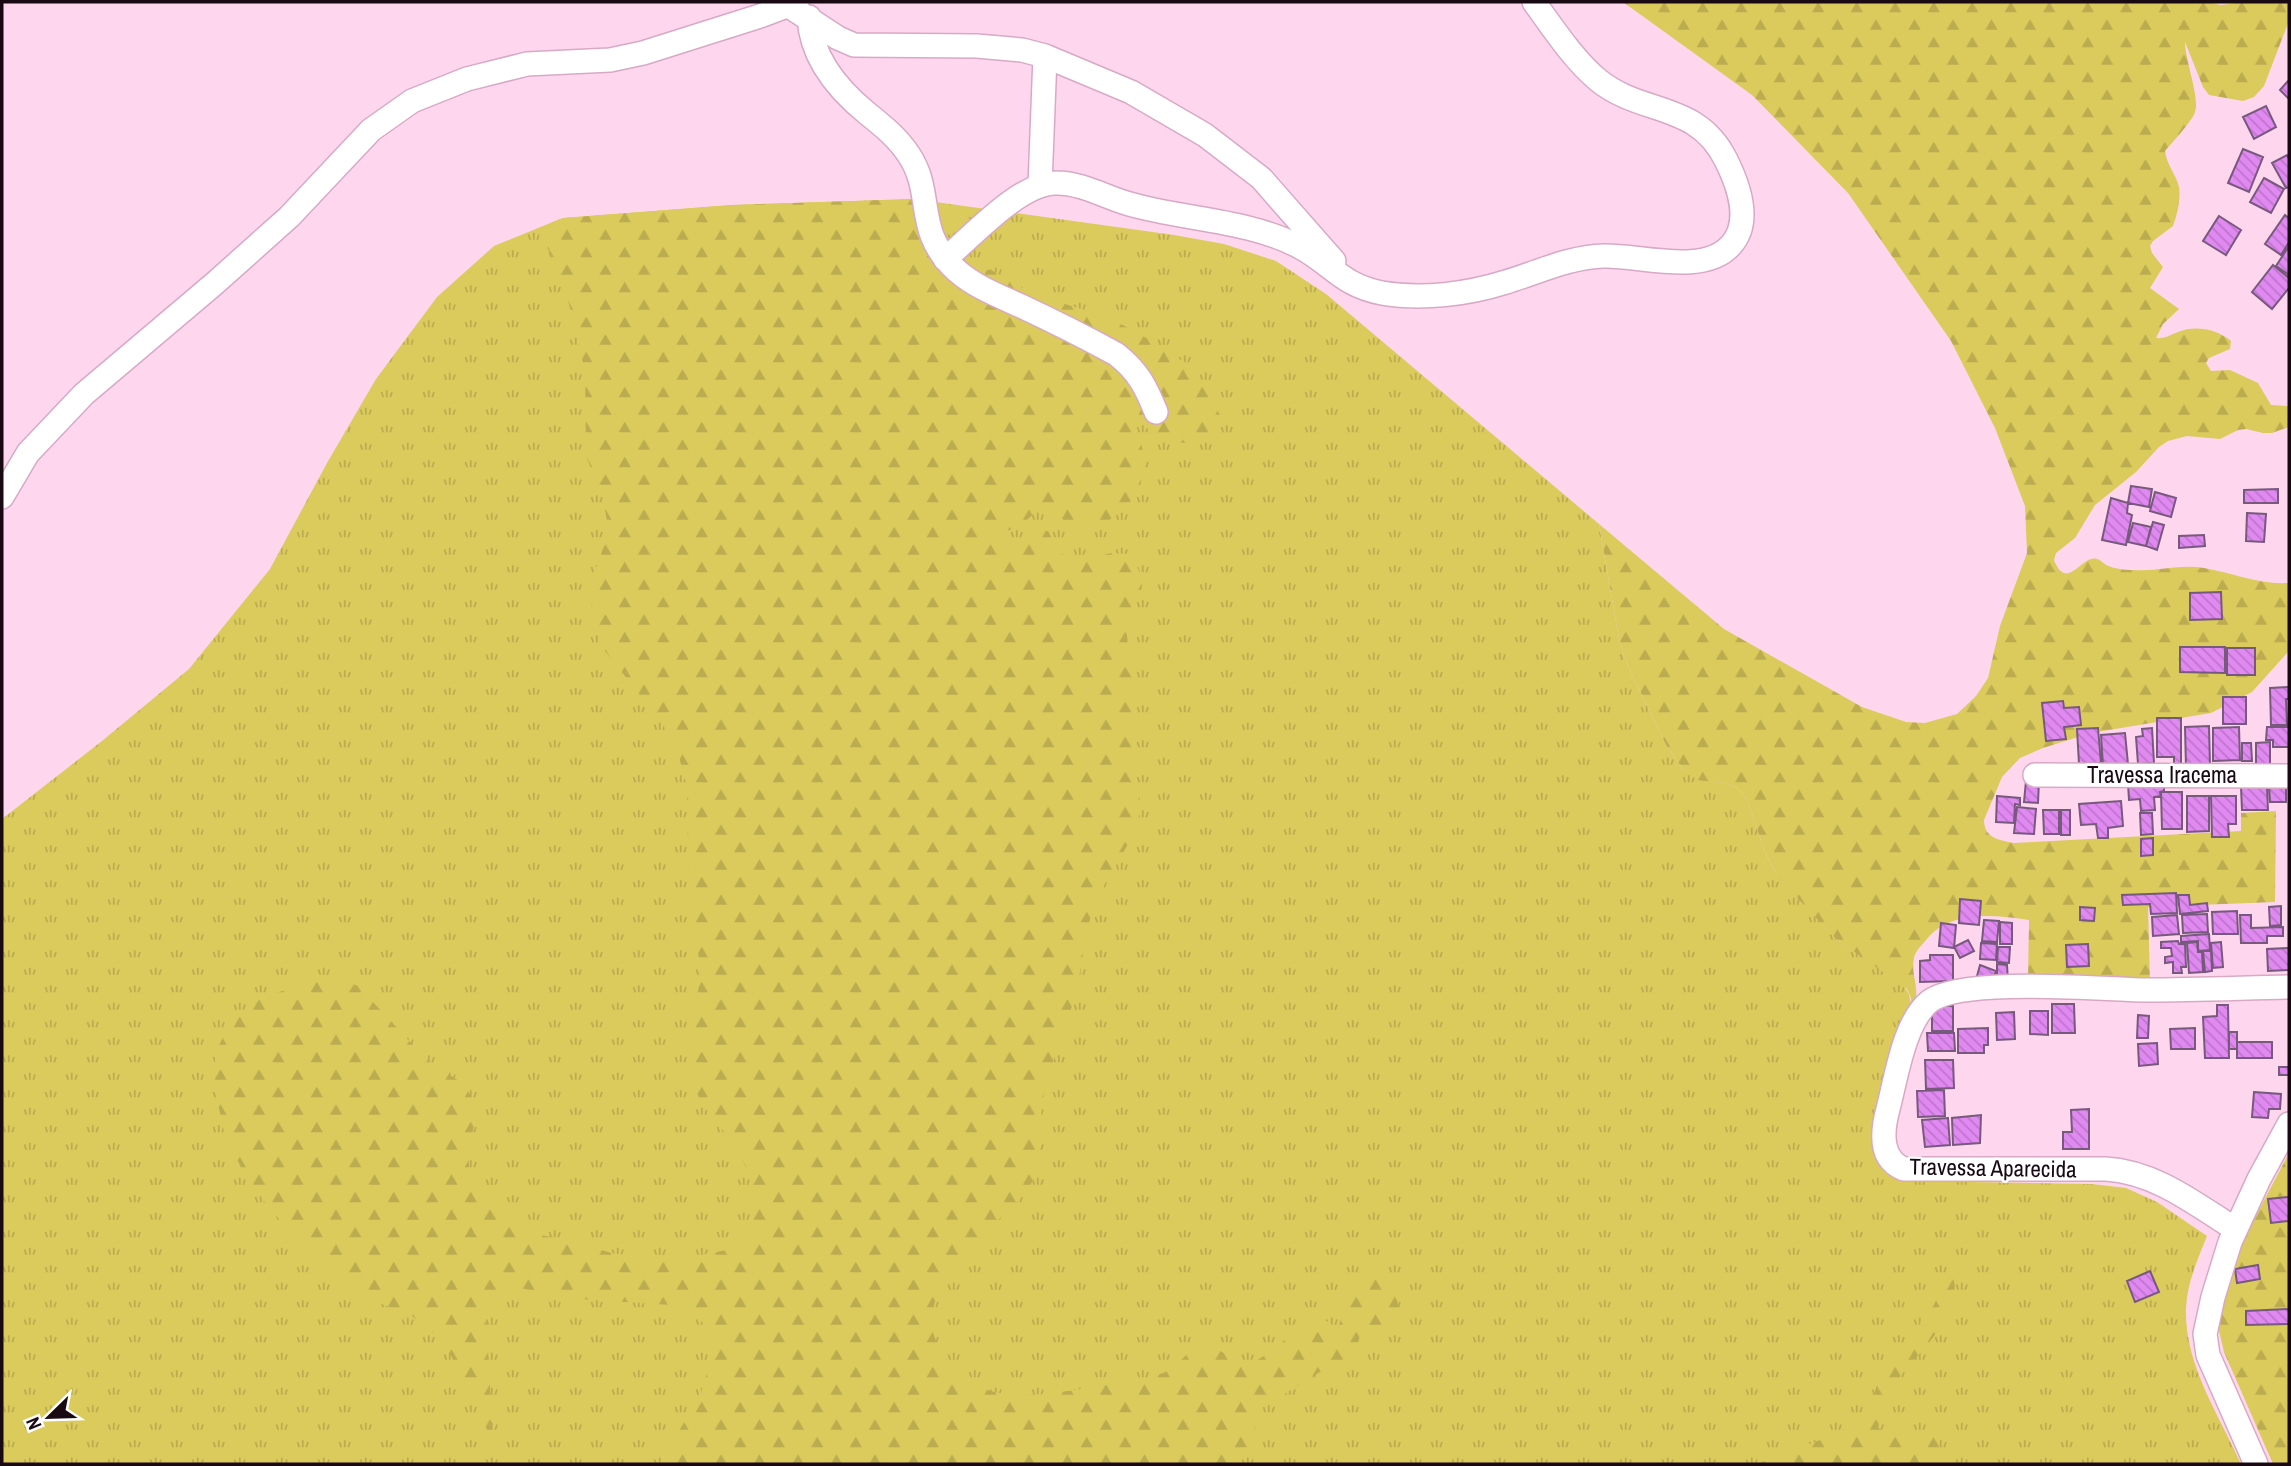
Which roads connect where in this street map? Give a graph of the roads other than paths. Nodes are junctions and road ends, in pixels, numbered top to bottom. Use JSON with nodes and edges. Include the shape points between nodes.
{"nodes":[{"id":1,"x":1534,"y":2,"type":"edge"},
{"id":2,"x":798,"y":8,"type":"edge"},
{"id":3,"x":1045,"y":55,"type":"junction"},
{"id":4,"x":1040,"y":186,"type":"junction"},
{"id":5,"x":945,"y":259,"type":"junction"},
{"id":6,"x":1357,"y":287,"type":"junction"},
{"id":7,"x":1156,"y":412,"type":"dead end"},
{"id":8,"x":2,"y":497,"type":"edge"},
{"id":9,"x":2035,"y":775,"type":"dead end"},
{"id":10,"x":2289,"y":776,"type":"edge"},
{"id":11,"x":2289,"y":987,"type":"edge"},
{"id":12,"x":2289,"y":1124,"type":"edge"},
{"id":13,"x":2235,"y":1229,"type":"junction"},
{"id":14,"x":2256,"y":1464,"type":"edge"}],
"edges":[{"from":1,"to":6,"type":"street","via":[[1600,81],[1679,115],[1709,134],[1739,190],[1740,220],[1733,244],[1703,261],[1584,258],[1462,293],[1408,296]]},
{"from":2,"to":3,"type":"street","via":[[854,45],[978,46]]},
{"from":2,"to":5,"type":"street","via":[[830,76],[909,155],[918,172],[926,222]]},
{"from":2,"to":8,"type":"street","via":[[610,60],[527,64],[467,79],[412,102],[371,130],[289,217],[84,394],[28,453]]},
{"from":3,"to":4,"type":"street"},
{"from":3,"to":6,"type":"street","via":[[1131,92],[1234,155],[1287,205]]},
{"from":4,"to":5,"type":"street","via":[[1001,211]]},
{"from":4,"to":6,"type":"street","via":[[1055,182],[1075,185],[1127,203],[1273,236],[1300,247]]},
{"from":5,"to":7,"type":"street","via":[[992,293],[1116,354],[1143,381]]},
{"from":9,"to":10,"type":"street","name":"Travessa Iracema"},
{"from":11,"to":13,"type":"street","name":"Travessa Aparecida","via":[[2012,987],[1951,992],[1926,1005],[1912,1028],[1884,1125],[1889,1156],[1904,1169],[2135,1172]]},
{"from":12,"to":13,"type":"street"},
{"from":13,"to":14,"type":"street","via":[[2207,1318],[2206,1346]]}]}
